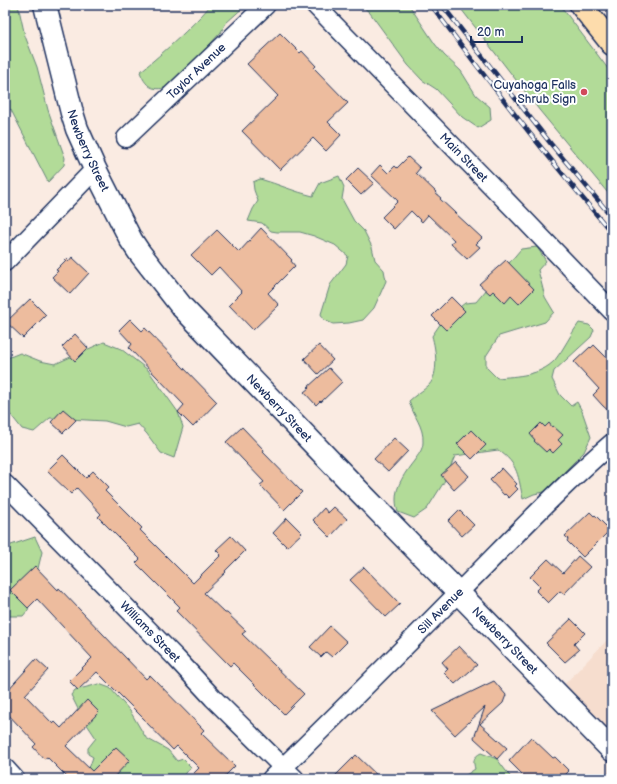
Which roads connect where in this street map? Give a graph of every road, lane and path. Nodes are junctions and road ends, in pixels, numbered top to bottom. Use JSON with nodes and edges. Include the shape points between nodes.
{"nodes":[{"id":1,"x":45,"y":5,"type":"edge"},
{"id":2,"x":266,"y":5,"type":"edge"},
{"id":3,"x":315,"y":5,"type":"edge"},
{"id":4,"x":581,"y":5,"type":"edge"},
{"id":5,"x":612,"y":44,"type":"edge"},
{"id":6,"x":126,"y":138,"type":"dead end"},
{"id":7,"x":95,"y":169,"type":"junction"},
{"id":8,"x":5,"y":262,"type":"edge"},
{"id":9,"x":612,"y":312,"type":"edge"},
{"id":10,"x":612,"y":443,"type":"edge"},
{"id":11,"x":5,"y":484,"type":"edge"},
{"id":12,"x":459,"y":592,"type":"junction"},
{"id":13,"x":612,"y":750,"type":"edge"},
{"id":14,"x":5,"y":768,"type":"edge"},
{"id":15,"x":283,"y":775,"type":"edge"},
{"id":16,"x":15,"y":779,"type":"edge"}],
"edges":[{"from":1,"to":7,"type":"street","name":"Newberry Street","via":[[72,113]]},
{"from":2,"to":6,"type":"street","name":"Taylor Avenue"},
{"from":3,"to":9,"type":"street","name":"Main Street"},
{"from":4,"to":5,"type":"highway"},
{"from":7,"to":8,"type":"street"},
{"from":7,"to":12,"type":"street","name":"Newberry Street","via":[[131,240],[182,307]]},
{"from":10,"to":12,"type":"street","name":"Sill Avenue"},
{"from":11,"to":15,"type":"street","name":"Williams Street","via":[[176,658]]},
{"from":12,"to":13,"type":"street","name":"Newberry Street"},
{"from":12,"to":15,"type":"street","name":"Sill Avenue"},
{"from":14,"to":16,"type":"street"}]}
